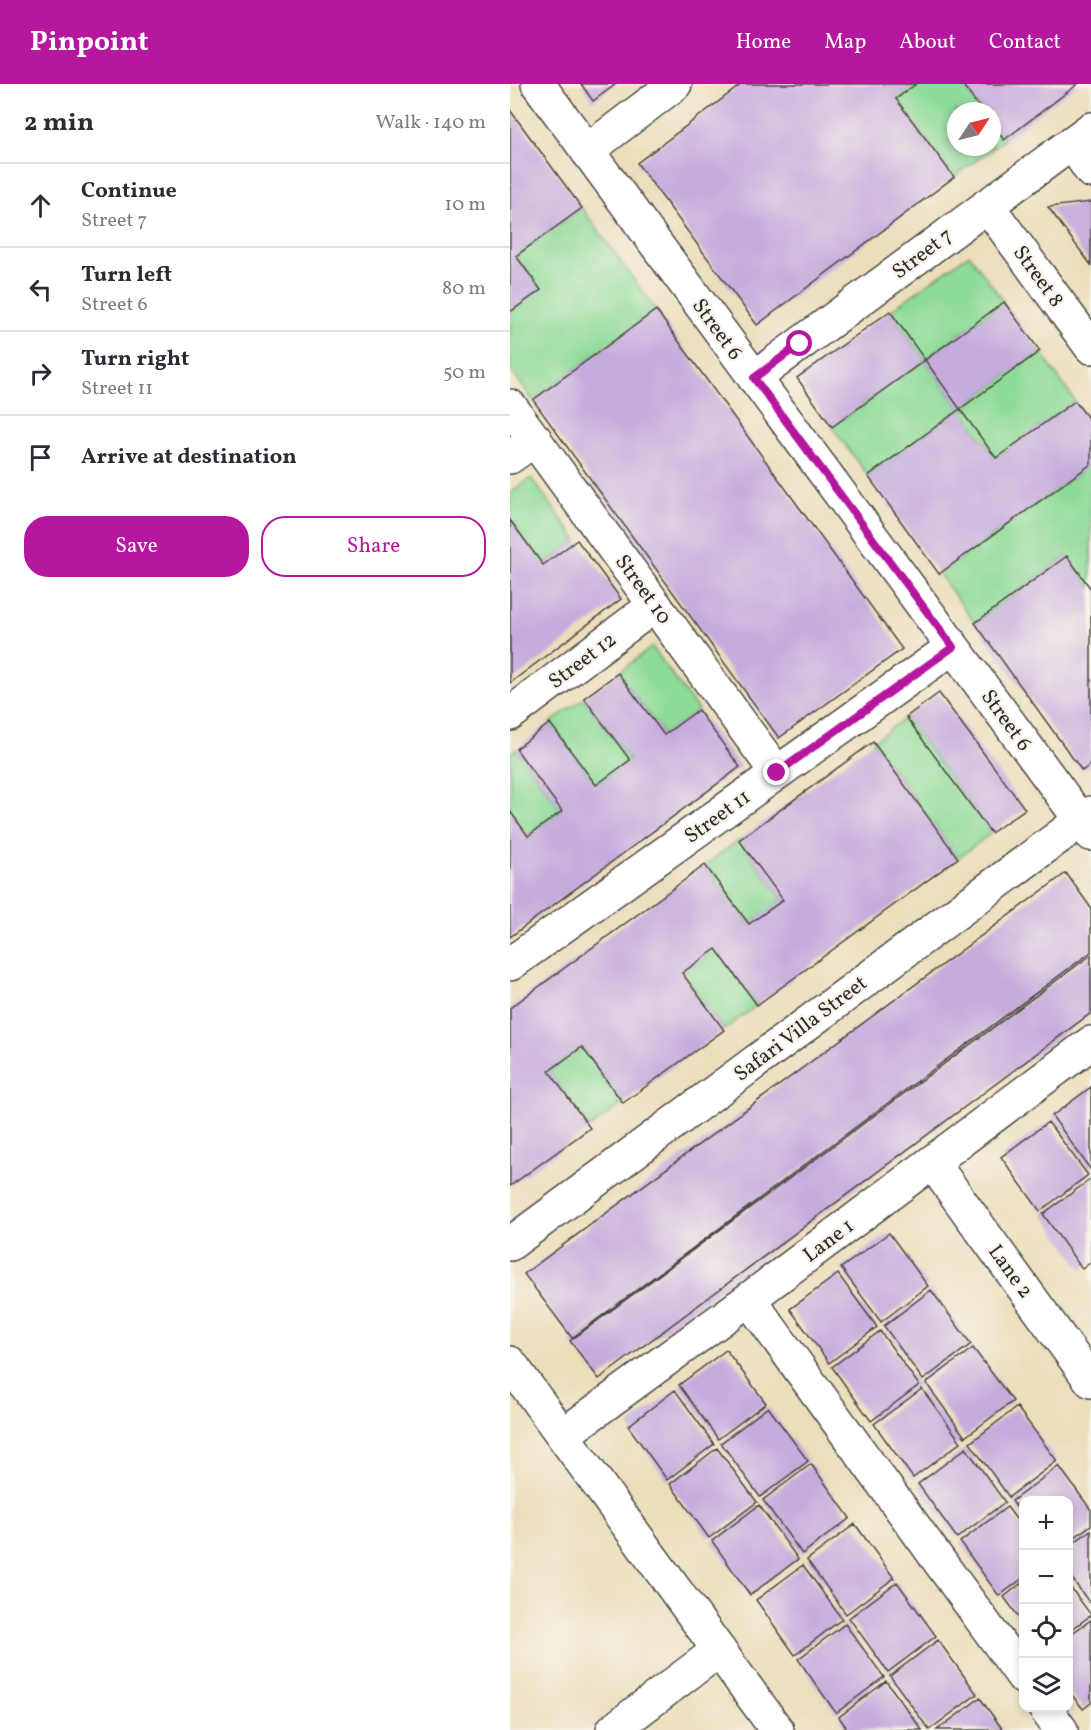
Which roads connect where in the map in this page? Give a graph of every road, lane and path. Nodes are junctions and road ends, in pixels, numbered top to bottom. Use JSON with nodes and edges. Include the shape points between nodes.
{"nodes":[{"id":1,"x":538,"y":84,"type":"edge"},
{"id":2,"x":675,"y":84,"type":"edge"},
{"id":3,"x":1082,"y":136,"type":"edge"},
{"id":4,"x":587,"y":151,"type":"junction"},
{"id":5,"x":1091,"y":171,"type":"edge"},
{"id":6,"x":987,"y":205,"type":"junction"},
{"id":7,"x":1091,"y":347,"type":"edge"},
{"id":8,"x":754,"y":378,"type":"junction"},
{"id":9,"x":510,"y":406,"type":"edge"},
{"id":10,"x":522,"y":448,"type":"edge"},
{"id":11,"x":655,"y":605,"type":"junction"},
{"id":12,"x":953,"y":647,"type":"junction"},
{"id":13,"x":510,"y":714,"type":"edge"},
{"id":14,"x":777,"y":773,"type":"junction"},
{"id":15,"x":1088,"y":822,"type":"edge"},
{"id":16,"x":510,"y":964,"type":"edge"},
{"id":17,"x":1091,"y":1042,"type":"edge"},
{"id":18,"x":932,"y":1162,"type":"junction"},
{"id":19,"x":510,"y":1244,"type":"edge"},
{"id":20,"x":749,"y":1299,"type":"junction"},
{"id":21,"x":510,"y":1363,"type":"edge"},
{"id":22,"x":1091,"y":1381,"type":"edge"},
{"id":23,"x":563,"y":1435,"type":"junction"},
{"id":24,"x":719,"y":1650,"type":"junction"},
{"id":25,"x":1019,"y":1672,"type":"edge"},
{"id":26,"x":1048,"y":1712,"type":"edge"},
{"id":27,"x":613,"y":1730,"type":"edge"},
{"id":28,"x":777,"y":1730,"type":"edge"},
{"id":29,"x":1061,"y":1730,"type":"edge"}],
"edges":[{"from":1,"to":4,"type":"street","name":"Street 6"},
{"from":2,"to":4,"type":"street"},
{"from":3,"to":5,"type":"street"},
{"from":3,"to":6,"type":"street","name":"Street 7"},
{"from":4,"to":8,"type":"street","name":"Street 6"},
{"from":6,"to":7,"type":"street","name":"Street 8"},
{"from":6,"to":8,"type":"street","name":"Street 7"},
{"from":8,"to":12,"type":"street","name":"Street 6"},
{"from":9,"to":10,"type":"street","name":"Street 10"},
{"from":10,"to":11,"type":"street","name":"Street 10"},
{"from":11,"to":13,"type":"street","name":"Street 12"},
{"from":11,"to":14,"type":"street","name":"Street 10"},
{"from":12,"to":14,"type":"street","name":"Street 11"},
{"from":12,"to":15,"type":"street","name":"Street 6"},
{"from":14,"to":16,"type":"street","name":"Street 11"},
{"from":15,"to":19,"type":"street","name":"Safari Villa Street"},
{"from":17,"to":18,"type":"street","name":"Lane 1"},
{"from":18,"to":20,"type":"street","name":"Lane 1"},
{"from":18,"to":22,"type":"street","name":"Lane 2"},
{"from":20,"to":23,"type":"street","name":"Lane 1"},
{"from":20,"to":25,"type":"street"},
{"from":21,"to":23,"type":"street"},
{"from":23,"to":24,"type":"street"},
{"from":24,"to":27,"type":"street"},
{"from":24,"to":28,"type":"street"},
{"from":26,"to":29,"type":"street"}]}
